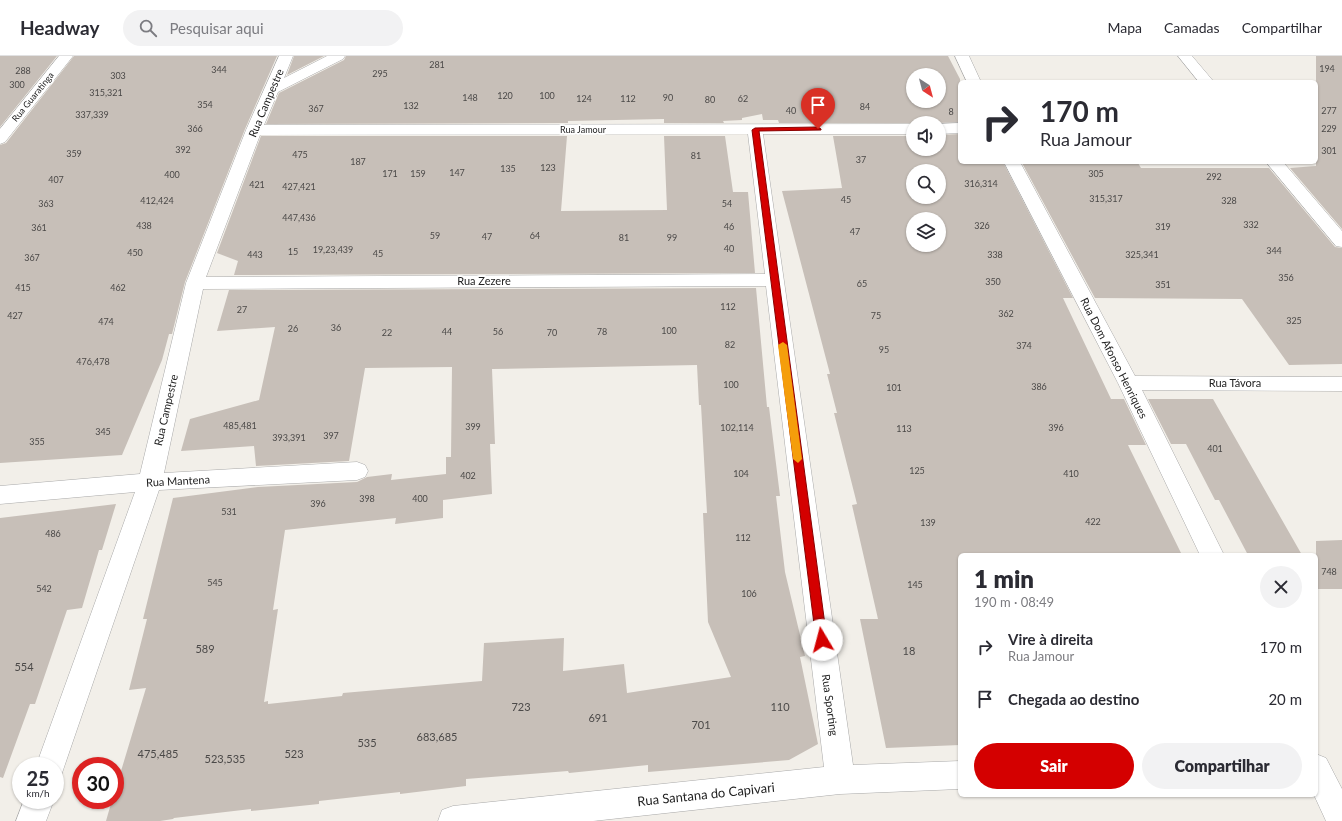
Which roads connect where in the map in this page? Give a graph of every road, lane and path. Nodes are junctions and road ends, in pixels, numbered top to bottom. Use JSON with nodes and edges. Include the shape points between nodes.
{"nodes":[{"id":1,"x":66,"y":56,"type":"edge"},
{"id":2,"x":286,"y":56,"type":"edge"},
{"id":3,"x":338,"y":56,"type":"edge"},
{"id":4,"x":962,"y":56,"type":"edge"},
{"id":5,"x":1185,"y":56,"type":"edge"},
{"id":6,"x":973,"y":80,"type":"edge"},
{"id":7,"x":1205,"y":80,"type":"edge"},
{"id":8,"x":272,"y":89,"type":"junction"},
{"id":9,"x":946,"y":128,"type":"edge"},
{"id":10,"x":958,"y":128,"type":"edge"},
{"id":11,"x":906,"y":129,"type":"edge"},
{"id":12,"x":254,"y":130,"type":"junction"},
{"id":13,"x":755,"y":130,"type":"junction"},
{"id":14,"x":2,"y":133,"type":"edge"},
{"id":15,"x":1013,"y":164,"type":"edge"},
{"id":16,"x":1276,"y":164,"type":"edge"},
{"id":17,"x":1342,"y":242,"type":"edge"},
{"id":18,"x":774,"y":280,"type":"junction"},
{"id":19,"x":195,"y":283,"type":"junction"},
{"id":20,"x":1128,"y":382,"type":"junction"},
{"id":21,"x":1342,"y":384,"type":"edge"},
{"id":22,"x":357,"y":471,"type":"dead end"},
{"id":23,"x":150,"y":482,"type":"junction"},
{"id":24,"x":0,"y":495,"type":"edge"},
{"id":25,"x":1211,"y":553,"type":"edge"},
{"id":26,"x":54,"y":757,"type":"edge"},
{"id":27,"x":1318,"y":772,"type":"edge"},
{"id":28,"x":958,"y":775,"type":"edge"},
{"id":29,"x":840,"y":780,"type":"junction"},
{"id":30,"x":36,"y":809,"type":"edge"},
{"id":31,"x":32,"y":821,"type":"edge"},
{"id":32,"x":453,"y":821,"type":"edge"},
{"id":33,"x":1342,"y":821,"type":"edge"}],
"edges":[{"from":1,"to":14,"type":"street","name":"Rua Guaratinga"},
{"from":2,"to":8,"type":"street","name":"Rua Campestre"},
{"from":3,"to":8,"type":"street"},
{"from":4,"to":6,"type":"street"},
{"from":5,"to":7,"type":"street"},
{"from":8,"to":12,"type":"street","name":"Rua Campestre"},
{"from":9,"to":10,"type":"street"},
{"from":11,"to":13,"type":"street","name":"Rua Jamour"},
{"from":12,"to":13,"type":"street","name":"Rua Jamour"},
{"from":12,"to":19,"type":"street","name":"Rua Campestre"},
{"from":13,"to":18,"type":"street","name":"Rua Sporting"},
{"from":15,"to":20,"type":"street","name":"Rua Dom Afonso Henriques"},
{"from":16,"to":17,"type":"street"},
{"from":18,"to":19,"type":"street","name":"Rua Zezere"},
{"from":18,"to":29,"type":"street","name":"Rua Sporting"},
{"from":19,"to":23,"type":"street","name":"Rua Campestre"},
{"from":20,"to":21,"type":"street","name":"Rua Távora"},
{"from":20,"to":25,"type":"street","name":"Rua Dom Afonso Henriques"},
{"from":22,"to":23,"type":"street","name":"Rua Mantena"},
{"from":23,"to":24,"type":"street","name":"Rua Mantena"},
{"from":23,"to":26,"type":"street","name":"Rua Campestre"},
{"from":27,"to":33,"type":"street"},
{"from":28,"to":29,"type":"street","name":"Rua Santana do Capivari"},
{"from":29,"to":32,"type":"street","name":"Rua Santana do Capivari"},
{"from":30,"to":31,"type":"street"}]}
